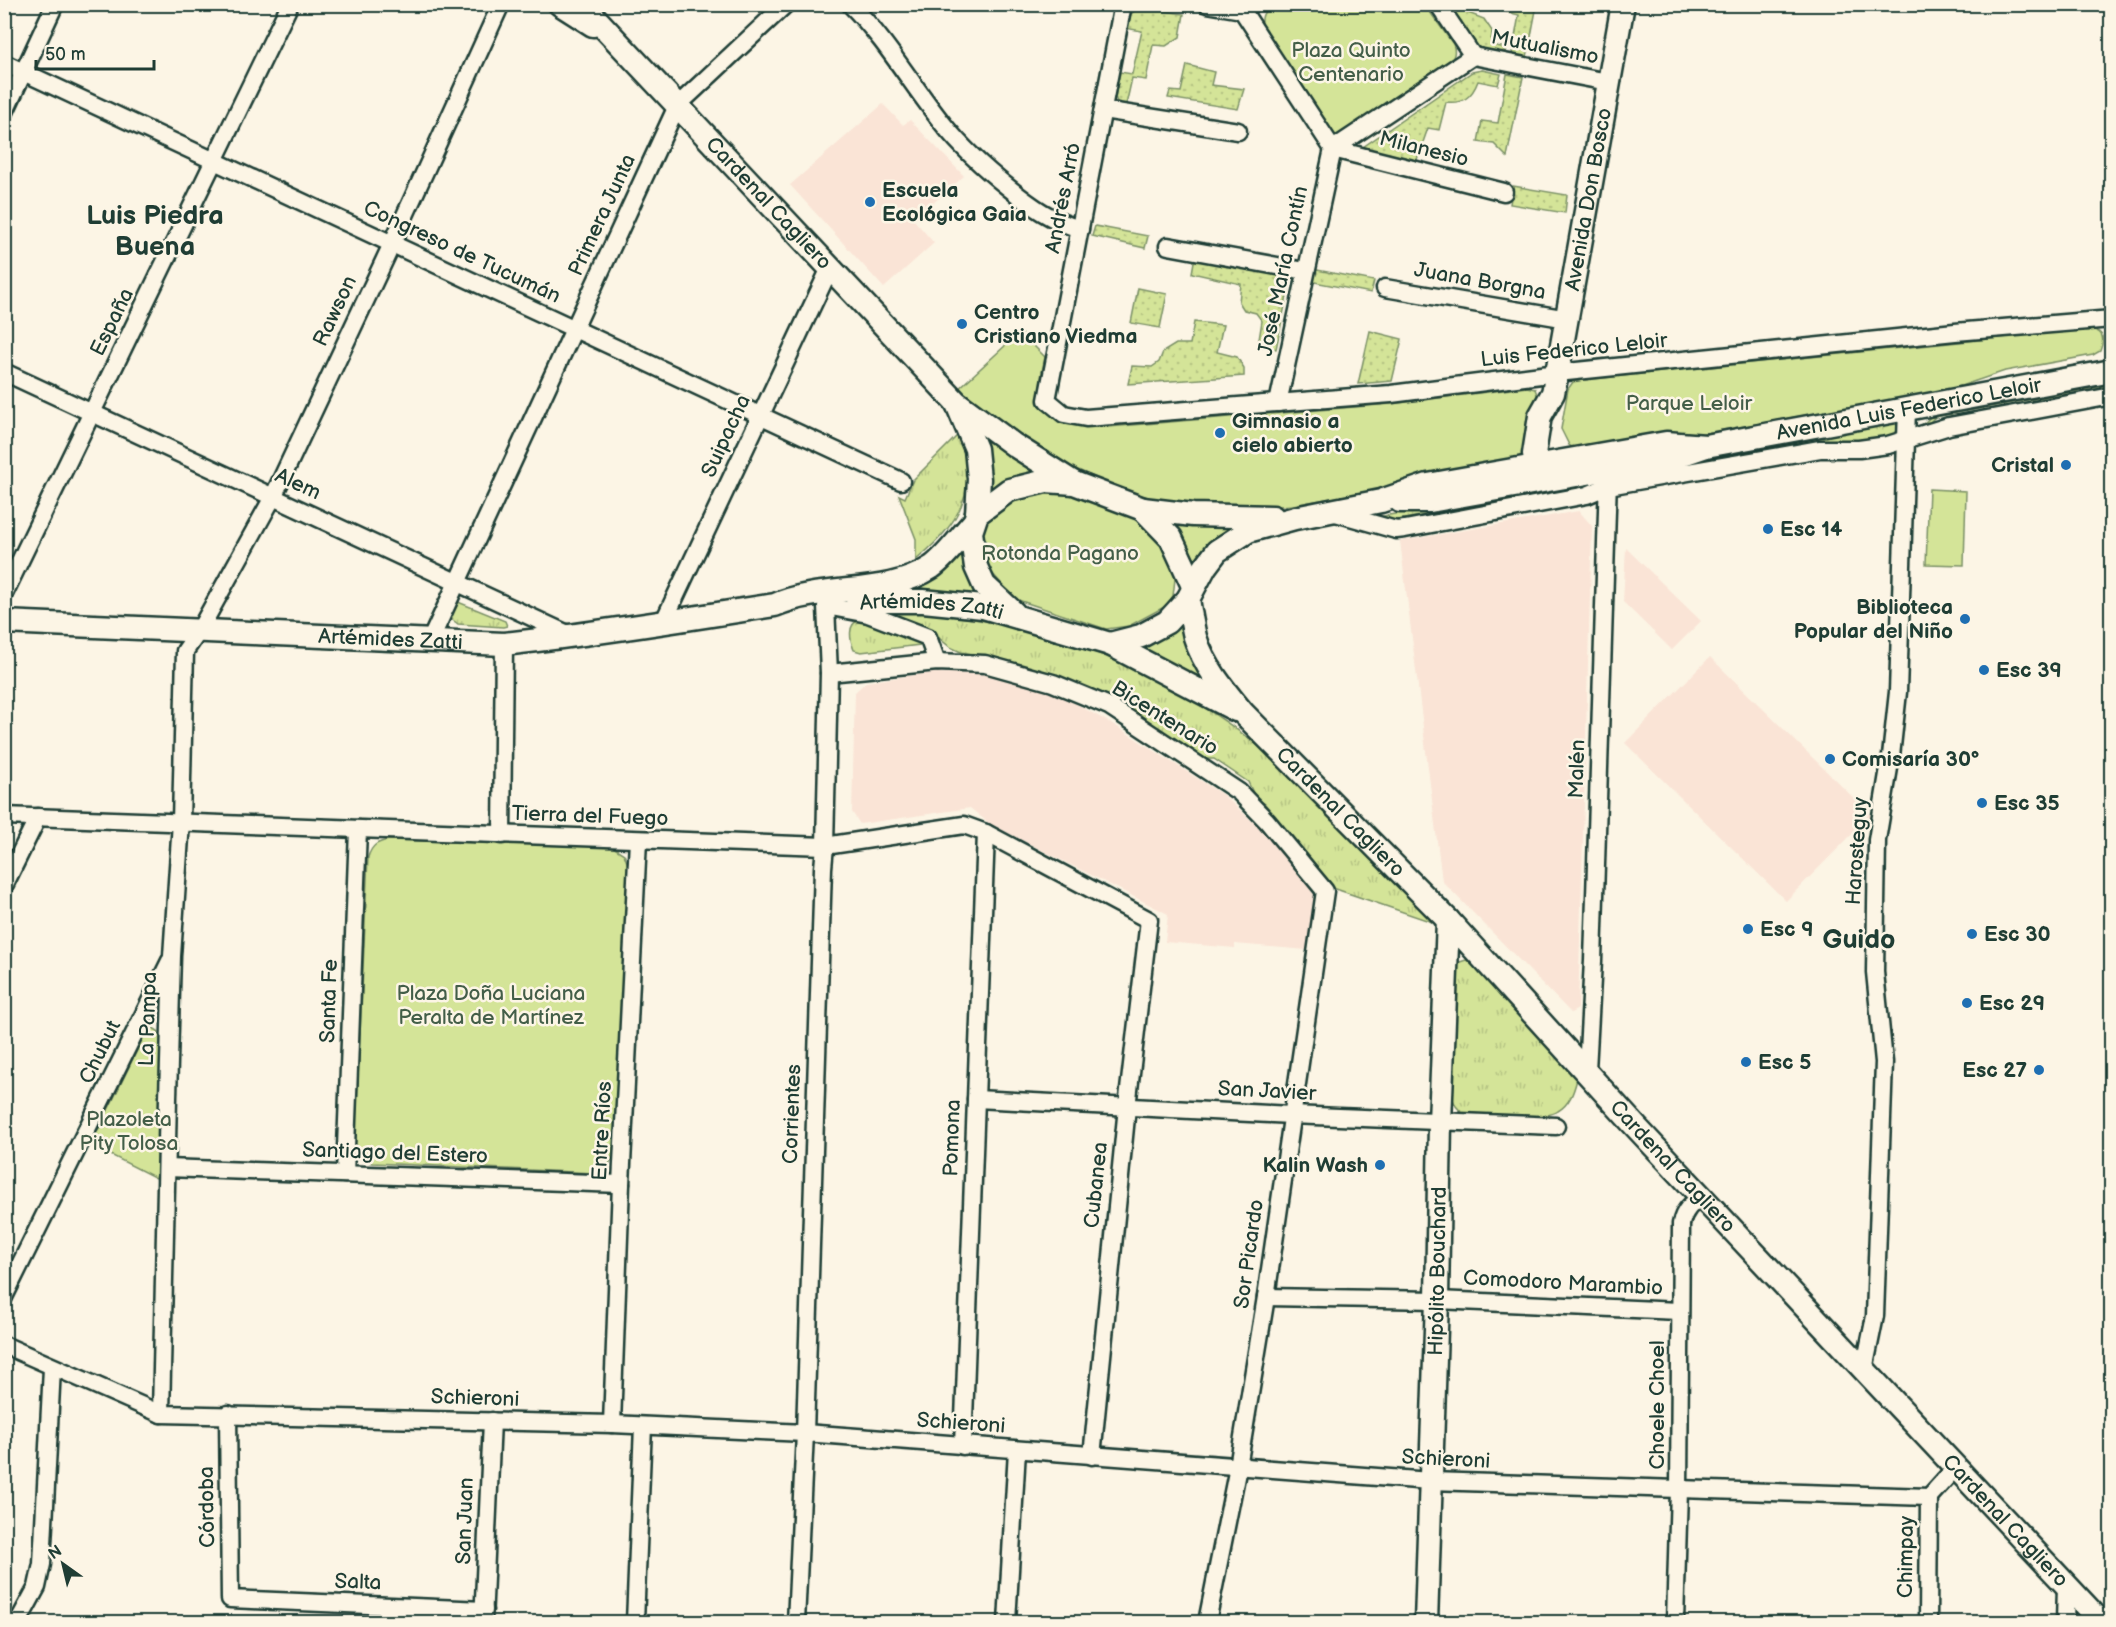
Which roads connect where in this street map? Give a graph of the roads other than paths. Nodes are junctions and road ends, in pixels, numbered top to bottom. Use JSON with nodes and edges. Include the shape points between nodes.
{"nodes":[{"id":1,"x":55,"y":4,"type":"edge"},
{"id":2,"x":290,"y":4,"type":"edge"},
{"id":3,"x":501,"y":4,"type":"edge"},
{"id":4,"x":560,"y":4,"type":"edge"},
{"id":5,"x":582,"y":4,"type":"edge"},
{"id":6,"x":786,"y":4,"type":"edge"},
{"id":7,"x":850,"y":4,"type":"edge"},
{"id":8,"x":1123,"y":4,"type":"edge"},
{"id":9,"x":1207,"y":4,"type":"edge"},
{"id":10,"x":1438,"y":4,"type":"edge"},
{"id":11,"x":1623,"y":4,"type":"edge"},
{"id":12,"x":1246,"y":7,"type":"edge"},
{"id":13,"x":609,"y":35,"type":"junction"},
{"id":14,"x":1473,"y":56,"type":"junction"},
{"id":15,"x":4,"y":63,"type":"edge"},
{"id":16,"x":24,"y":72,"type":"junction"},
{"id":17,"x":1608,"y":82,"type":"junction"},
{"id":18,"x":677,"y":106,"type":"junction"},
{"id":19,"x":1102,"y":110,"type":"junction"},
{"id":20,"x":4,"y":114,"type":"edge"},
{"id":21,"x":1238,"y":130,"type":"dead end"},
{"id":22,"x":1333,"y":149,"type":"junction"},
{"id":23,"x":214,"y":161,"type":"junction"},
{"id":24,"x":1504,"y":192,"type":"dead end"},
{"id":25,"x":1080,"y":229,"type":"junction"},
{"id":26,"x":392,"y":244,"type":"junction"},
{"id":27,"x":1168,"y":246,"type":"dead end"},
{"id":28,"x":830,"y":268,"type":"junction"},
{"id":29,"x":1305,"y":271,"type":"junction"},
{"id":30,"x":1385,"y":288,"type":"dead end"},
{"id":31,"x":2112,"y":319,"type":"edge"},
{"id":32,"x":1568,"y":320,"type":"junction"},
{"id":33,"x":574,"y":329,"type":"junction"},
{"id":34,"x":2112,"y":370,"type":"edge"},
{"id":35,"x":4,"y":372,"type":"edge"},
{"id":36,"x":1555,"y":383,"type":"junction"},
{"id":37,"x":2112,"y":396,"type":"edge"},
{"id":38,"x":1047,"y":400,"type":"joint"},
{"id":39,"x":956,"y":402,"type":"junction"},
{"id":40,"x":1278,"y":403,"type":"junction"},
{"id":41,"x":1907,"y":408,"type":"junction"},
{"id":42,"x":92,"y":413,"type":"junction"},
{"id":43,"x":761,"y":416,"type":"junction"},
{"id":44,"x":1906,"y":439,"type":"junction"},
{"id":45,"x":1706,"y":446,"type":"junction"},
{"id":46,"x":1538,"y":473,"type":"junction"},
{"id":47,"x":1608,"y":477,"type":"junction"},
{"id":48,"x":902,"y":481,"type":"dead end"},
{"id":49,"x":1074,"y":483,"type":"junction"},
{"id":50,"x":273,"y":497,"type":"junction"},
{"id":51,"x":1143,"y":509,"type":"junction"},
{"id":52,"x":1332,"y":512,"type":"junction"},
{"id":53,"x":975,"y":518,"type":"junction"},
{"id":54,"x":1295,"y":518,"type":"junction"},
{"id":55,"x":457,"y":583,"type":"junction"},
{"id":56,"x":1191,"y":592,"type":"junction"},
{"id":57,"x":4,"y":594,"type":"edge"},
{"id":58,"x":775,"y":605,"type":"junction"},
{"id":59,"x":826,"y":606,"type":"junction"},
{"id":60,"x":1017,"y":616,"type":"junction"},
{"id":61,"x":4,"y":622,"type":"edge"},
{"id":62,"x":663,"y":623,"type":"junction"},
{"id":63,"x":199,"y":631,"type":"junction"},
{"id":64,"x":573,"y":636,"type":"junction"},
{"id":65,"x":430,"y":641,"type":"junction"},
{"id":66,"x":504,"y":644,"type":"junction"},
{"id":67,"x":1110,"y":644,"type":"junction"},
{"id":68,"x":937,"y":662,"type":"junction"},
{"id":69,"x":829,"y":673,"type":"junction"},
{"id":70,"x":1243,"y":713,"type":"junction"},
{"id":71,"x":4,"y":816,"type":"edge"},
{"id":72,"x":38,"y":818,"type":"junction"},
{"id":73,"x":181,"y":822,"type":"junction"},
{"id":74,"x":358,"y":829,"type":"junction"},
{"id":75,"x":986,"y":833,"type":"junction"},
{"id":76,"x":502,"y":835,"type":"junction"},
{"id":77,"x":638,"y":840,"type":"junction"},
{"id":78,"x":825,"y":846,"type":"junction"},
{"id":79,"x":4,"y":886,"type":"edge"},
{"id":80,"x":1325,"y":891,"type":"joint"},
{"id":81,"x":1149,"y":920,"type":"joint"},
{"id":82,"x":1448,"y":920,"type":"junction"},
{"id":83,"x":172,"y":956,"type":"junction"},
{"id":84,"x":1587,"y":1070,"type":"junction"},
{"id":85,"x":976,"y":1099,"type":"junction"},
{"id":86,"x":1127,"y":1107,"type":"junction"},
{"id":87,"x":1291,"y":1115,"type":"junction"},
{"id":88,"x":1440,"y":1122,"type":"junction"},
{"id":89,"x":1556,"y":1126,"type":"dead end"},
{"id":90,"x":167,"y":1168,"type":"junction"},
{"id":91,"x":345,"y":1174,"type":"junction"},
{"id":92,"x":621,"y":1184,"type":"junction"},
{"id":93,"x":1701,"y":1197,"type":"junction"},
{"id":94,"x":4,"y":1296,"type":"edge"},
{"id":95,"x":1266,"y":1297,"type":"junction"},
{"id":96,"x":1437,"y":1300,"type":"junction"},
{"id":97,"x":1679,"y":1311,"type":"junction"},
{"id":98,"x":4,"y":1345,"type":"edge"},
{"id":99,"x":52,"y":1368,"type":"junction"},
{"id":100,"x":1864,"y":1370,"type":"junction"},
{"id":101,"x":161,"y":1414,"type":"junction"},
{"id":102,"x":228,"y":1414,"type":"junction"},
{"id":103,"x":492,"y":1421,"type":"junction"},
{"id":104,"x":612,"y":1424,"type":"junction"},
{"id":105,"x":643,"y":1426,"type":"junction"},
{"id":106,"x":805,"y":1433,"type":"junction"},
{"id":107,"x":963,"y":1446,"type":"junction"},
{"id":108,"x":1017,"y":1450,"type":"junction"},
{"id":109,"x":1092,"y":1455,"type":"junction"},
{"id":110,"x":1238,"y":1467,"type":"junction"},
{"id":111,"x":1956,"y":1467,"type":"junction"},
{"id":112,"x":1430,"y":1481,"type":"junction"},
{"id":113,"x":1679,"y":1491,"type":"junction"},
{"id":114,"x":1929,"y":1497,"type":"junction"},
{"id":115,"x":2066,"y":1586,"type":"junction"},
{"id":116,"x":230,"y":1599,"type":"joint"},
{"id":117,"x":484,"y":1616,"type":"edge"},
{"id":118,"x":18,"y":1623,"type":"edge"},
{"id":119,"x":635,"y":1623,"type":"edge"},
{"id":120,"x":796,"y":1623,"type":"edge"},
{"id":121,"x":1007,"y":1623,"type":"edge"},
{"id":122,"x":1206,"y":1623,"type":"edge"},
{"id":123,"x":1426,"y":1623,"type":"edge"},
{"id":124,"x":1675,"y":1623,"type":"edge"},
{"id":125,"x":1928,"y":1623,"type":"edge"},
{"id":126,"x":2065,"y":1623,"type":"edge"},
{"id":127,"x":2101,"y":1623,"type":"edge"}],
"edges":[{"from":1,"to":16,"type":"street"},
{"from":2,"to":23,"type":"street","name":"España"},
{"from":3,"to":26,"type":"street","name":"Rawson"},
{"from":4,"to":13,"type":"main road"},
{"from":5,"to":13,"type":"main road","name":"Cardenal Cagliero"},
{"from":6,"to":18,"type":"street","name":"Primera Junta"},
{"from":7,"to":25,"type":"street","via":[[891,51],[960,144],[1041,213]]},
{"from":8,"to":19,"type":"street","name":"Andrés Arró"},
{"from":9,"to":12,"type":"street"},
{"from":10,"to":14,"type":"street"},
{"from":11,"to":17,"type":"main road","name":"Avenida Don Bosco"},
{"from":12,"to":22,"type":"street"},
{"from":13,"to":18,"type":"main road","name":"Cardenal Cagliero"},
{"from":14,"to":17,"type":"street","name":"Mutualismo"},
{"from":14,"to":22,"type":"street"},
{"from":15,"to":16,"type":"street","name":"Congreso de Tucumán"},
{"from":16,"to":20,"type":"street"},
{"from":16,"to":23,"type":"street","name":"Congreso de Tucumán"},
{"from":17,"to":32,"type":"main road","name":"Avenida Don Bosco"},
{"from":18,"to":28,"type":"main road","name":"Cardenal Cagliero"},
{"from":18,"to":33,"type":"street","name":"Primera Junta"},
{"from":19,"to":21,"type":"street"},
{"from":19,"to":25,"type":"street","name":"Andrés Arró"},
{"from":22,"to":24,"type":"street","name":"Milanesio"},
{"from":22,"to":29,"type":"street","name":"José María Contín"},
{"from":23,"to":26,"type":"street","name":"Congreso de Tucumán"},
{"from":23,"to":42,"type":"street","name":"España"},
{"from":25,"to":38,"type":"street","name":"Andrés Arró"},
{"from":26,"to":33,"type":"street","name":"Congreso de Tucumán"},
{"from":26,"to":50,"type":"street","name":"Rawson"},
{"from":27,"to":29,"type":"street"},
{"from":28,"to":39,"type":"main road","name":"Cardenal Cagliero"},
{"from":28,"to":43,"type":"street","name":"Suipacha"},
{"from":29,"to":40,"type":"street","name":"José María Contín"},
{"from":30,"to":32,"type":"street","name":"Juana Borgna"},
{"from":31,"to":36,"type":"street","name":"Luis Federico Leloir","via":[[1955,332]]},
{"from":32,"to":36,"type":"main road","name":"Avenida Don Bosco"},
{"from":33,"to":43,"type":"street","name":"Congreso de Tucumán"},
{"from":33,"to":55,"type":"street","name":"Primera Junta"},
{"from":34,"to":41,"type":"main road","name":"Avenida Luis Federico Leloir"},
{"from":35,"to":42,"type":"street","name":"Alem"},
{"from":36,"to":40,"type":"street","name":"Luis Federico Leloir"},
{"from":36,"to":46,"type":"main road","name":"Avenida Don Bosco","via":[[1557,408],[1549,453]]},
{"from":37,"to":44,"type":"street","via":[[1949,426]]},
{"from":38,"to":40,"type":"street","name":"Luis Federico Leloir","via":[[1064,414],[1086,418]]},
{"from":39,"to":49,"type":"main road","name":"Cardenal Cagliero","via":[[1014,446]]},
{"from":39,"to":53,"type":"main road","name":"Cardenal Cagliero","via":[[976,449],[979,479]]},
{"from":41,"to":44,"type":"street","name":"Harosteguy"},
{"from":41,"to":45,"type":"main road","name":"Avenida Luis Federico Leloir"},
{"from":42,"to":50,"type":"street","name":"Alem"},
{"from":42,"to":57,"type":"street","name":"España"},
{"from":43,"to":48,"type":"street","name":"Congreso de Tucumán"},
{"from":43,"to":62,"type":"street","name":"Suipacha"},
{"from":44,"to":47,"type":"street","via":[[1860,449],[1820,449]]},
{"from":44,"to":100,"type":"street","name":"Harosteguy","via":[[1898,692],[1877,840],[1875,972],[1884,1062],[1875,1316]]},
{"from":45,"to":46,"type":"main road","name":"Avenida Luis Federico Leloir","via":[[1666,443]]},
{"from":45,"to":47,"type":"main road","name":"Avenida Luis Federico Leloir"},
{"from":46,"to":47,"type":"main road","name":"Avenida Luis Federico Leloir"},
{"from":46,"to":52,"type":"main road","name":"Avenida Luis Federico Leloir","via":[[1430,501],[1381,501]]},
{"from":47,"to":52,"type":"street","via":[[1587,495],[1396,530]]},
{"from":47,"to":84,"type":"street","name":"Malén"},
{"from":49,"to":51,"type":"main road"},
{"from":49,"to":53,"type":"main road","via":[[1046,481],[1009,490]]},
{"from":50,"to":55,"type":"street","name":"Alem"},
{"from":50,"to":63,"type":"street","name":"Rawson"},
{"from":51,"to":54,"type":"main road","name":"Avenida Luis Federico Leloir","via":[[1193,515]]},
{"from":51,"to":56,"type":"main road","via":[[1171,538]]},
{"from":52,"to":54,"type":"main road","name":"Avenida Luis Federico Leloir"},
{"from":53,"to":58,"type":"main road","name":"Artémides Zatti","via":[[933,566],[915,576],[891,584],[792,597]]},
{"from":53,"to":60,"type":"main road","via":[[971,543],[976,567],[984,585]]},
{"from":54,"to":56,"type":"main road","name":"Avenida Luis Federico Leloir","via":[[1248,531],[1217,551]]},
{"from":55,"to":64,"type":"street","name":"Alem"},
{"from":55,"to":65,"type":"street","name":"Primera Junta"},
{"from":56,"to":67,"type":"main road","via":[[1167,622],[1142,636]]},
{"from":56,"to":70,"type":"main road","name":"Cardenal Cagliero","via":[[1196,637],[1205,660]]},
{"from":58,"to":59,"type":"main road","name":"Artémides Zatti","via":[[791,609]]},
{"from":58,"to":62,"type":"main road","name":"Artémides Zatti"},
{"from":59,"to":60,"type":"main road","name":"Artémides Zatti","via":[[923,601],[983,607]]},
{"from":59,"to":68,"type":"street","via":[[868,614],[928,637]]},
{"from":59,"to":69,"type":"street","name":"Corrientes"},
{"from":60,"to":67,"type":"main road"},
{"from":61,"to":63,"type":"main road","name":"Artémides Zatti"},
{"from":62,"to":64,"type":"main road","name":"Artémides Zatti"},
{"from":63,"to":65,"type":"main road","name":"Artémides Zatti"},
{"from":63,"to":73,"type":"street","name":"La Pampa","via":[[185,651]]},
{"from":64,"to":66,"type":"main road","name":"Artémides Zatti"},
{"from":65,"to":66,"type":"main road","name":"Artémides Zatti"},
{"from":66,"to":76,"type":"street"},
{"from":67,"to":70,"type":"main road","name":"Cardenal Cagliero"},
{"from":68,"to":69,"type":"street","name":"Bicentenario"},
{"from":68,"to":80,"type":"street","name":"Bicentenario","via":[[985,664],[1053,683],[1109,706],[1239,792]]},
{"from":69,"to":78,"type":"street","name":"Corrientes"},
{"from":70,"to":82,"type":"main road","name":"Cardenal Cagliero"},
{"from":71,"to":72,"type":"street","name":"Tierra del Fuego"},
{"from":72,"to":73,"type":"street","name":"Tierra del Fuego"},
{"from":72,"to":79,"type":"street"},
{"from":73,"to":74,"type":"street","name":"Tierra del Fuego"},
{"from":73,"to":83,"type":"street","name":"La Pampa"},
{"from":74,"to":76,"type":"street","name":"Tierra del Fuego"},
{"from":74,"to":91,"type":"street","name":"Santa Fe"},
{"from":75,"to":78,"type":"street","name":"Tierra del Fuego","via":[[964,825]]},
{"from":75,"to":81,"type":"street","name":"Tierra del Fuego"},
{"from":75,"to":85,"type":"street","name":"Pomona"},
{"from":76,"to":77,"type":"street","name":"Tierra del Fuego"},
{"from":77,"to":78,"type":"street","name":"Tierra del Fuego"},
{"from":77,"to":92,"type":"street","name":"Entre Ríos"},
{"from":78,"to":106,"type":"street","name":"Corrientes"},
{"from":80,"to":87,"type":"street","name":"Sor Picardo"},
{"from":81,"to":86,"type":"street","name":"Cubanea"},
{"from":82,"to":84,"type":"main road","name":"Cardenal Cagliero"},
{"from":82,"to":88,"type":"main road","name":"Hipólito Bouchard"},
{"from":83,"to":90,"type":"street","name":"La Pampa"},
{"from":83,"to":94,"type":"street","name":"Chubut"},
{"from":84,"to":93,"type":"main road","name":"Cardenal Cagliero"},
{"from":85,"to":86,"type":"street","name":"San Javier"},
{"from":85,"to":107,"type":"street","name":"Pomona"},
{"from":86,"to":87,"type":"street","name":"San Javier"},
{"from":86,"to":109,"type":"street","name":"Cubanea"},
{"from":87,"to":88,"type":"street","name":"San Javier"},
{"from":87,"to":95,"type":"street","name":"Sor Picardo"},
{"from":88,"to":89,"type":"street","name":"San Javier"},
{"from":88,"to":96,"type":"main road","name":"Hipólito Bouchard"},
{"from":90,"to":91,"type":"street","name":"Santiago del Estero"},
{"from":90,"to":101,"type":"street","name":"La Pampa"},
{"from":91,"to":92,"type":"street","name":"Santiago del Estero"},
{"from":92,"to":104,"type":"street","name":"Entre Ríos"},
{"from":93,"to":97,"type":"street","name":"Choele Choel","via":[[1683,1214],[1681,1224]]},
{"from":93,"to":100,"type":"main road","name":"Cardenal Cagliero"},
{"from":95,"to":96,"type":"street","name":"Comodoro Marambio"},
{"from":95,"to":110,"type":"street","name":"Sor Picardo"},
{"from":96,"to":97,"type":"street","name":"Comodoro Marambio"},
{"from":96,"to":112,"type":"main road","name":"Hipólito Bouchard"},
{"from":97,"to":113,"type":"street","name":"Choele Choel"},
{"from":98,"to":99,"type":"street","name":"Schieroni"},
{"from":99,"to":101,"type":"street","name":"Schieroni"},
{"from":99,"to":118,"type":"street","via":[[42,1564],[37,1587]]},
{"from":100,"to":111,"type":"main road","name":"Cardenal Cagliero"},
{"from":101,"to":102,"type":"street","name":"Schieroni"},
{"from":102,"to":103,"type":"street","name":"Schieroni"},
{"from":102,"to":116,"type":"street","name":"Córdoba"},
{"from":103,"to":104,"type":"street","name":"Schieroni"},
{"from":103,"to":117,"type":"street","name":"San Juan"},
{"from":104,"to":105,"type":"street","name":"Schieroni"},
{"from":105,"to":106,"type":"street","name":"Schieroni"},
{"from":105,"to":119,"type":"street"},
{"from":106,"to":107,"type":"street","name":"Schieroni"},
{"from":106,"to":120,"type":"street","name":"Corrientes"},
{"from":107,"to":108,"type":"street","name":"Schieroni"},
{"from":108,"to":109,"type":"street","name":"Schieroni"},
{"from":108,"to":121,"type":"street"},
{"from":109,"to":110,"type":"street","name":"Schieroni"},
{"from":110,"to":112,"type":"street","name":"Schieroni"},
{"from":110,"to":122,"type":"street","name":"Sor Picardo"},
{"from":111,"to":114,"type":"street","name":"Chimpay"},
{"from":111,"to":115,"type":"main road","name":"Cardenal Cagliero"},
{"from":112,"to":113,"type":"street","name":"Schieroni"},
{"from":112,"to":123,"type":"main road","name":"Hipólito Bouchard"},
{"from":113,"to":114,"type":"street","name":"Schieroni"},
{"from":113,"to":124,"type":"street","name":"Choele Choel"},
{"from":114,"to":125,"type":"street","name":"Chimpay"},
{"from":115,"to":126,"type":"street"},
{"from":115,"to":127,"type":"main road","name":"Cardenal Cagliero"},
{"from":116,"to":117,"type":"street","name":"Salta"}]}
